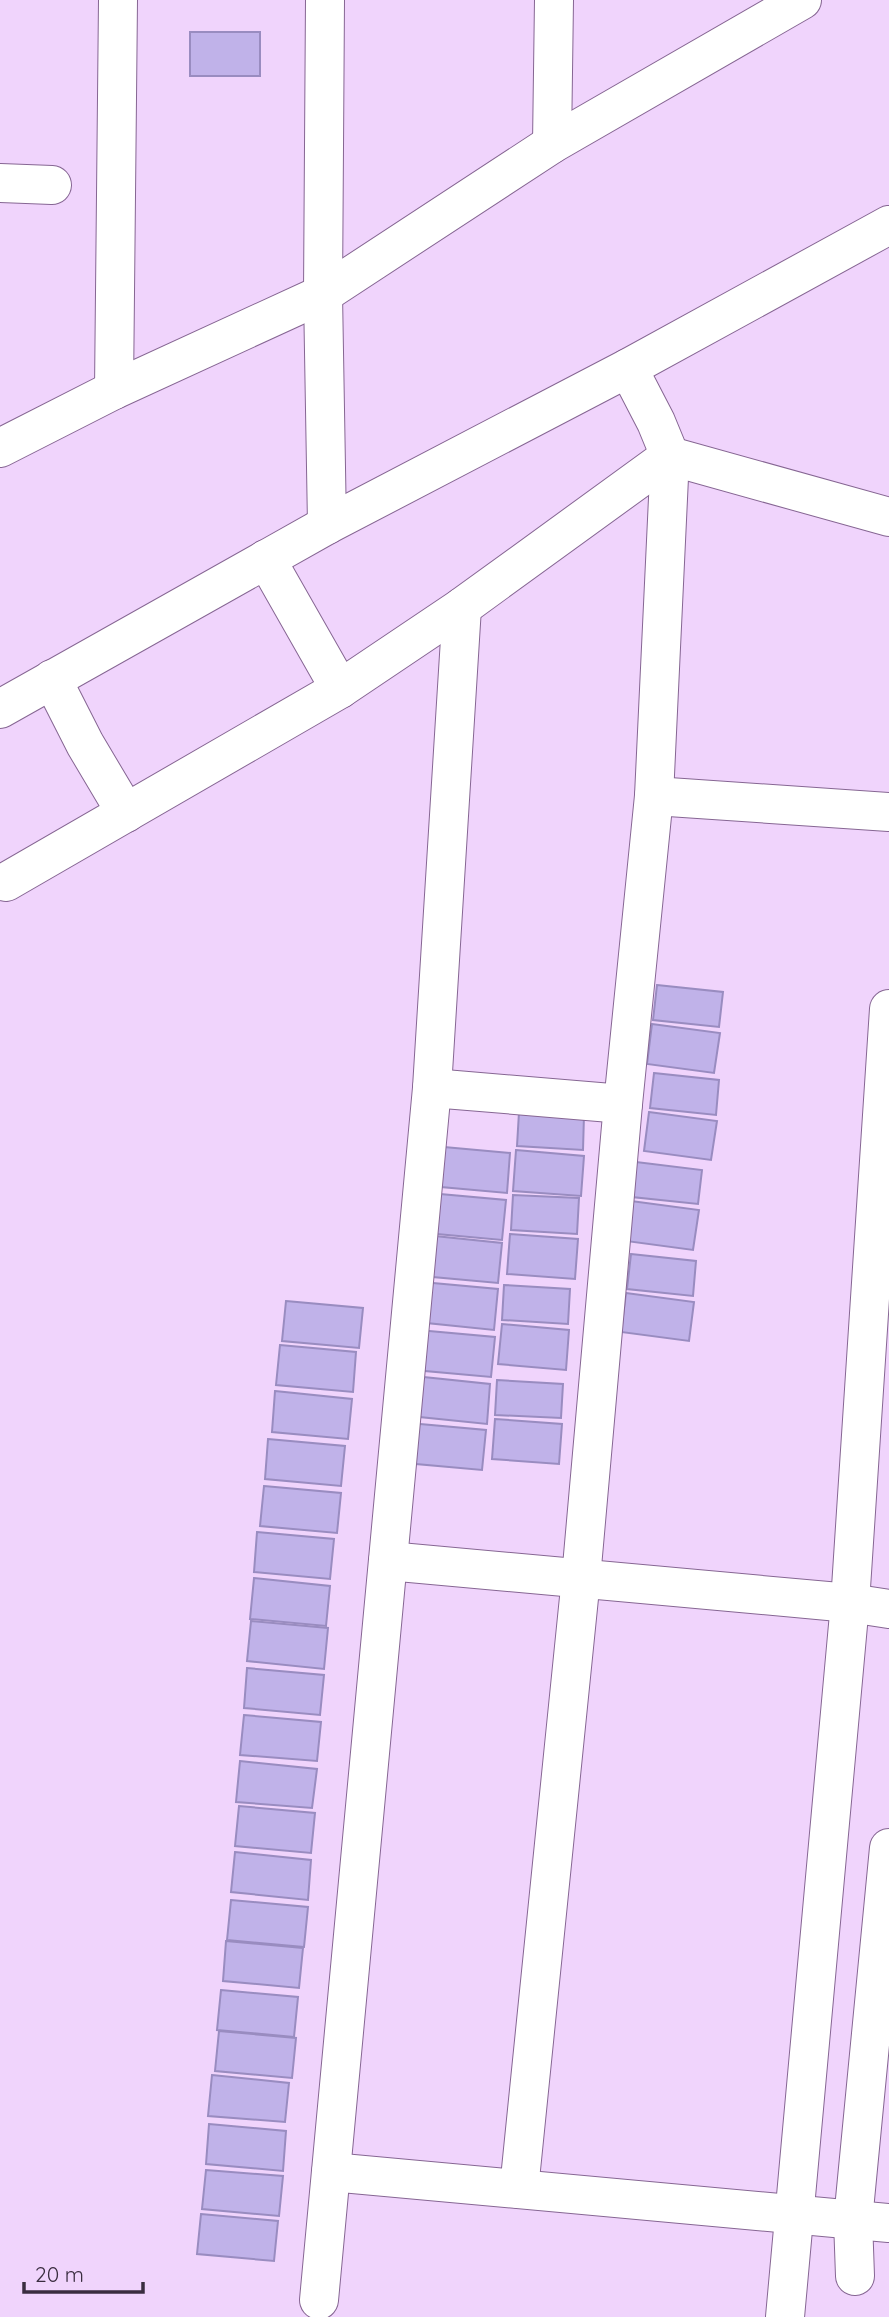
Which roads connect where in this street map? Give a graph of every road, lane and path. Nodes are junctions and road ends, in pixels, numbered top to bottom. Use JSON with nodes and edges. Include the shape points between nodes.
{"nodes":[{"id":1,"x":118,"y":0,"type":"edge"},
{"id":2,"x":325,"y":0,"type":"edge"},
{"id":3,"x":554,"y":0,"type":"edge"},
{"id":4,"x":802,"y":0,"type":"edge"},
{"id":5,"x":749,"y":16,"type":"edge"},
{"id":6,"x":552,"y":144,"type":"junction"},
{"id":7,"x":0,"y":183,"type":"edge"},
{"id":8,"x":52,"y":185,"type":"dead end"},
{"id":9,"x":889,"y":225,"type":"edge"},
{"id":10,"x":323,"y":294,"type":"junction"},
{"id":11,"x":114,"y":390,"type":"junction"},
{"id":12,"x":648,"y":409,"type":"junction"},
{"id":13,"x":0,"y":448,"type":"edge"},
{"id":14,"x":889,"y":517,"type":"edge"},
{"id":15,"x":327,"y":525,"type":"junction"},
{"id":16,"x":283,"y":589,"type":"junction"},
{"id":17,"x":462,"y":607,"type":"junction"},
{"id":18,"x":340,"y":689,"type":"junction"},
{"id":19,"x":60,"y":694,"type":"junction"},
{"id":20,"x":0,"y":709,"type":"edge"},
{"id":21,"x":654,"y":796,"type":"junction"},
{"id":22,"x":889,"y":812,"type":"edge"},
{"id":23,"x":126,"y":813,"type":"junction"},
{"id":24,"x":6,"y":883,"type":"dead end"},
{"id":25,"x":889,"y":1009,"type":"edge"},
{"id":26,"x":432,"y":1088,"type":"junction"},
{"id":27,"x":623,"y":1104,"type":"junction"},
{"id":28,"x":876,"y":1405,"type":"edge"},
{"id":29,"x":388,"y":1561,"type":"junction"},
{"id":30,"x":581,"y":1578,"type":"junction"},
{"id":31,"x":850,"y":1603,"type":"junction"},
{"id":32,"x":889,"y":1609,"type":"edge"},
{"id":33,"x":889,"y":1848,"type":"edge"},
{"id":34,"x":331,"y":2172,"type":"junction"},
{"id":35,"x":519,"y":2189,"type":"junction"},
{"id":36,"x":795,"y":2214,"type":"junction"},
{"id":37,"x":871,"y":2221,"type":"edge"},
{"id":38,"x":855,"y":2276,"type":"dead end"},
{"id":39,"x":319,"y":2300,"type":"dead end"},
{"id":40,"x":785,"y":2317,"type":"edge"}],
"edges":[{"from":1,"to":11,"type":"street"},
{"from":2,"to":10,"type":"street"},
{"from":3,"to":6,"type":"street"},
{"from":4,"to":5,"type":"street"},
{"from":5,"to":6,"type":"street"},
{"from":6,"to":10,"type":"street"},
{"from":7,"to":8,"type":"street"},
{"from":9,"to":12,"type":"street","via":[[821,264]]},
{"from":10,"to":11,"type":"street"},
{"from":10,"to":15,"type":"street"},
{"from":11,"to":13,"type":"street"},
{"from":12,"to":14,"type":"street"},
{"from":12,"to":15,"type":"street"},
{"from":12,"to":17,"type":"street"},
{"from":12,"to":21,"type":"street"},
{"from":15,"to":16,"type":"street"},
{"from":16,"to":18,"type":"street"},
{"from":16,"to":19,"type":"street"},
{"from":17,"to":18,"type":"street"},
{"from":17,"to":26,"type":"street"},
{"from":18,"to":23,"type":"street"},
{"from":19,"to":20,"type":"street"},
{"from":19,"to":23,"type":"street"},
{"from":21,"to":22,"type":"street"},
{"from":21,"to":27,"type":"street"},
{"from":23,"to":24,"type":"street"},
{"from":25,"to":28,"type":"street"},
{"from":26,"to":27,"type":"street"},
{"from":26,"to":29,"type":"street"},
{"from":27,"to":30,"type":"street"},
{"from":28,"to":31,"type":"street"},
{"from":29,"to":30,"type":"street"},
{"from":29,"to":34,"type":"street"},
{"from":30,"to":31,"type":"street"},
{"from":30,"to":35,"type":"street"},
{"from":31,"to":32,"type":"street"},
{"from":31,"to":36,"type":"street"},
{"from":33,"to":37,"type":"street"},
{"from":34,"to":35,"type":"street"},
{"from":34,"to":39,"type":"street"},
{"from":35,"to":36,"type":"street"},
{"from":36,"to":37,"type":"street"},
{"from":36,"to":40,"type":"street"},
{"from":37,"to":38,"type":"street"}]}
